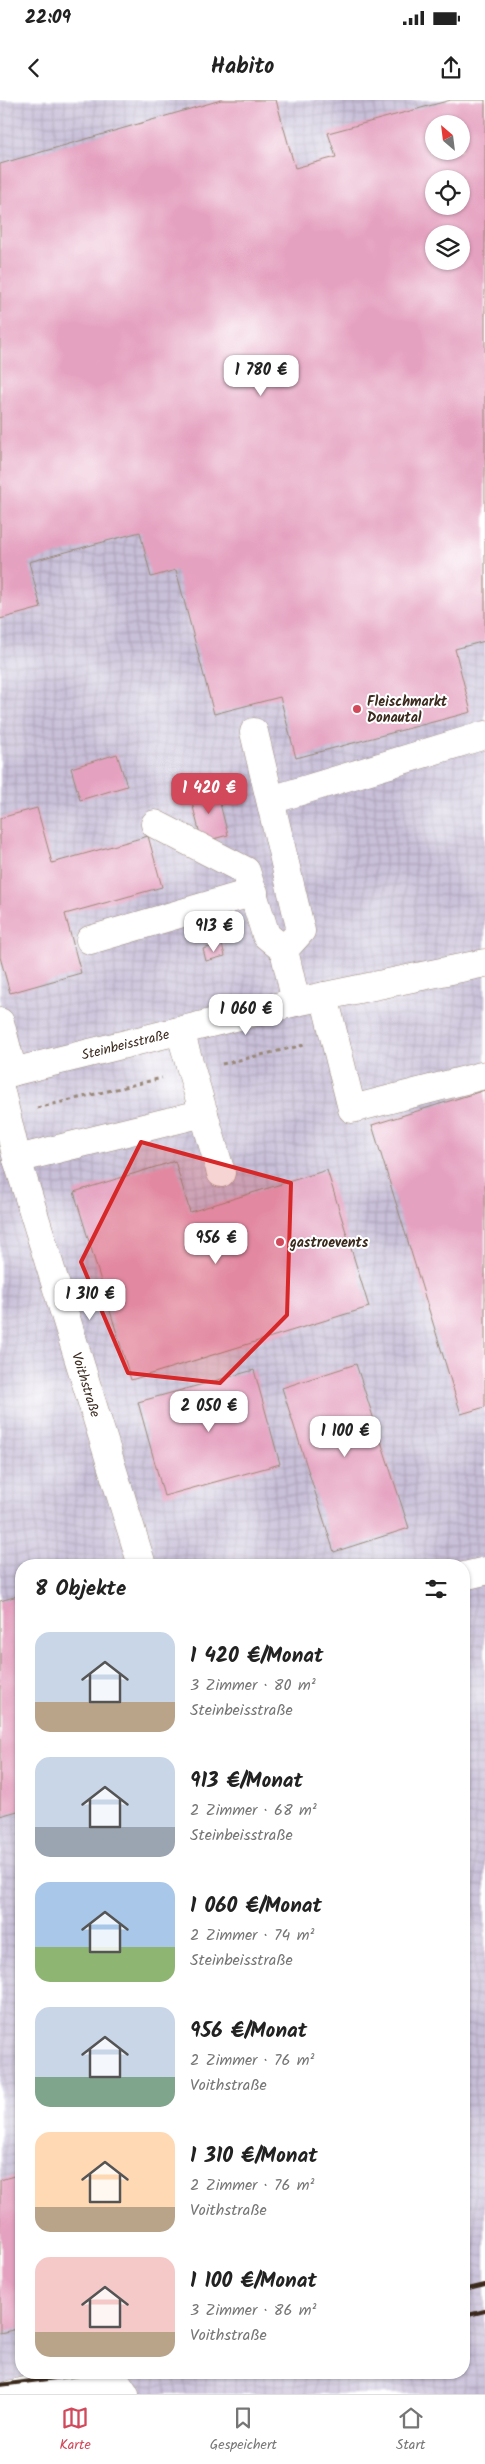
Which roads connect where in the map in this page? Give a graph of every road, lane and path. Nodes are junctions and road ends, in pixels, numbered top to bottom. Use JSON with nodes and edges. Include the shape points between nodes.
{"nodes":[{"id":1,"x":254,"y":732,"type":"dead end"},
{"id":2,"x":485,"y":735,"type":"edge"},
{"id":3,"x":270,"y":800,"type":"junction"},
{"id":4,"x":156,"y":824,"type":"dead end"},
{"id":5,"x":254,"y":892,"type":"junction"},
{"id":6,"x":90,"y":940,"type":"dead end"},
{"id":7,"x":284,"y":950,"type":"junction"},
{"id":8,"x":485,"y":963,"type":"edge"},
{"id":9,"x":324,"y":996,"type":"junction"},
{"id":10,"x":296,"y":1002,"type":"junction"},
{"id":11,"x":0,"y":1022,"type":"edge"},
{"id":12,"x":180,"y":1031,"type":"junction"},
{"id":13,"x":485,"y":1075,"type":"edge"},
{"id":14,"x":4,"y":1078,"type":"edge"},
{"id":15,"x":204,"y":1113,"type":"junction"},
{"id":16,"x":17,"y":1159,"type":"junction"},
{"id":17,"x":221,"y":1173,"type":"dead end"},
{"id":18,"x":140,"y":1559,"type":"edge"},
{"id":19,"x":485,"y":1571,"type":"edge"},
{"id":20,"x":470,"y":1575,"type":"edge"},
{"id":21,"x":24,"y":2391,"type":"edge"},
{"id":22,"x":125,"y":2394,"type":"edge"}],
"edges":[{"from":1,"to":3,"type":"street"},
{"from":2,"to":3,"type":"street"},
{"from":3,"to":7,"type":"street","via":[[301,931]]},
{"from":4,"to":5,"type":"street","via":[[246,871]]},
{"from":5,"to":6,"type":"street"},
{"from":5,"to":7,"type":"street","via":[[266,935]]},
{"from":7,"to":10,"type":"street"},
{"from":8,"to":9,"type":"street","name":"Steinbeisstraße"},
{"from":9,"to":10,"type":"street","name":"Steinbeisstraße"},
{"from":9,"to":13,"type":"street","via":[[352,1109]]},
{"from":10,"to":12,"type":"street","name":"Steinbeisstraße"},
{"from":11,"to":14,"type":"street","name":"Voithstraße"},
{"from":12,"to":14,"type":"street","name":"Steinbeisstraße"},
{"from":12,"to":15,"type":"street"},
{"from":14,"to":16,"type":"street","name":"Voithstraße"},
{"from":15,"to":16,"type":"street"},
{"from":15,"to":17,"type":"street"},
{"from":16,"to":18,"type":"street","name":"Voithstraße"},
{"from":19,"to":20,"type":"street"},
{"from":21,"to":22,"type":"street","via":[[59,2382],[117,2382]]}]}
